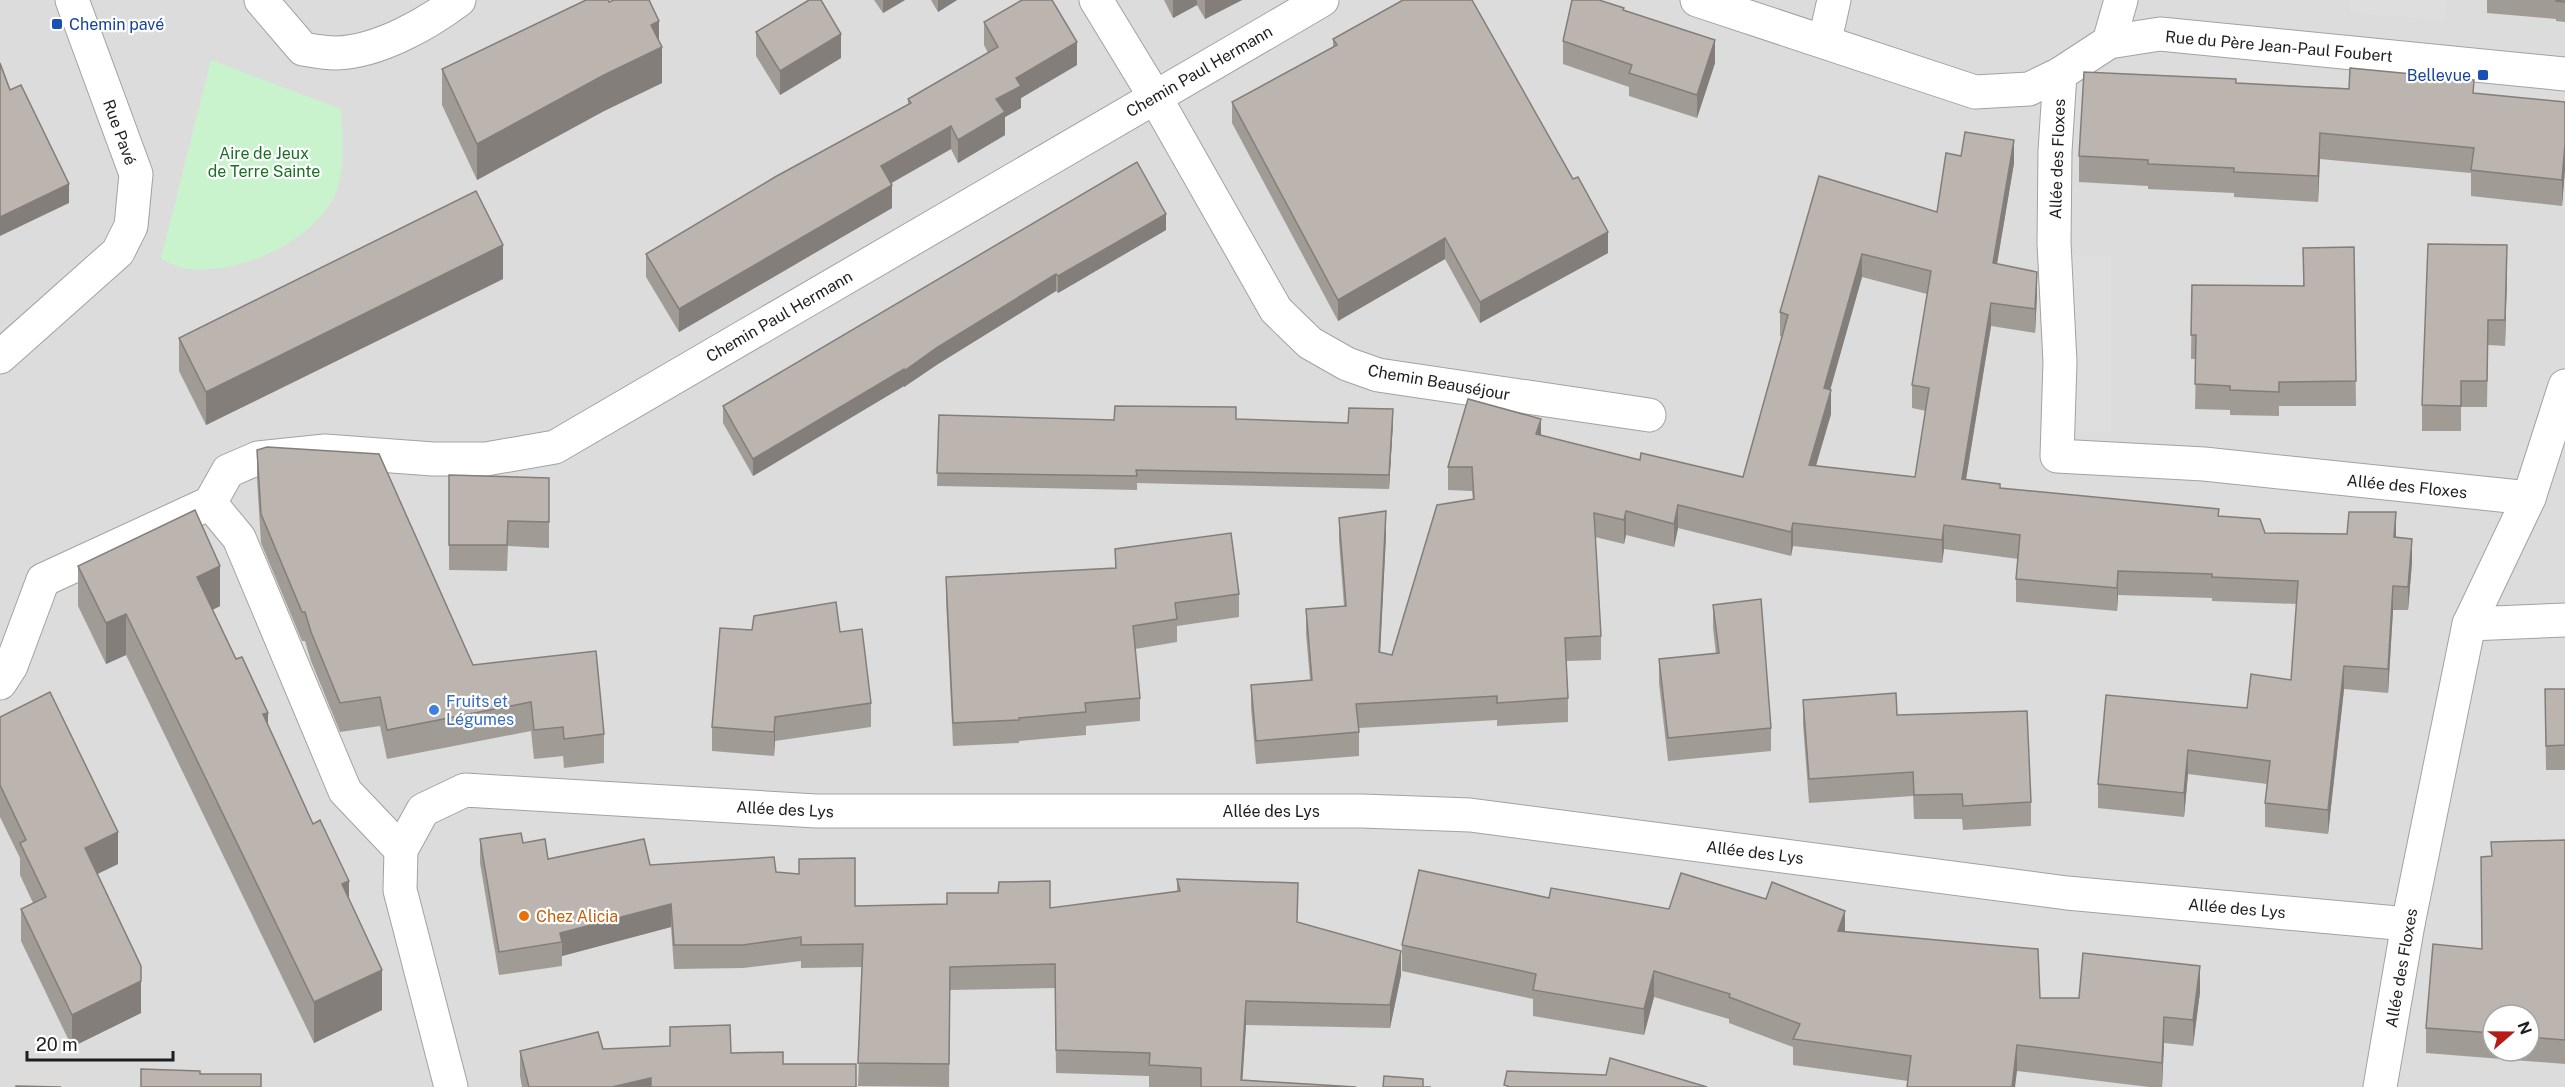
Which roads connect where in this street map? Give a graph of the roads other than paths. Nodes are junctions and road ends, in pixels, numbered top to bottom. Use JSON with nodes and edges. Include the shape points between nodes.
{"nodes":[{"id":1,"x":72,"y":0,"type":"edge"},
{"id":2,"x":261,"y":0,"type":"edge"},
{"id":3,"x":459,"y":0,"type":"edge"},
{"id":4,"x":1096,"y":0,"type":"edge"},
{"id":5,"x":1322,"y":0,"type":"edge"},
{"id":6,"x":1697,"y":0,"type":"edge"},
{"id":7,"x":1834,"y":0,"type":"edge"},
{"id":8,"x":2121,"y":0,"type":"edge"},
{"id":9,"x":1825,"y":40,"type":"junction"},
{"id":10,"x":2109,"y":42,"type":"junction"},
{"id":11,"x":2060,"y":74,"type":"junction"},
{"id":12,"x":2565,"y":74,"type":"edge"},
{"id":13,"x":1155,"y":97,"type":"junction"},
{"id":14,"x":0,"y":357,"type":"edge"},
{"id":15,"x":2565,"y":386,"type":"edge"},
{"id":16,"x":1649,"y":415,"type":"dead end"},
{"id":17,"x":2529,"y":498,"type":"junction"},
{"id":18,"x":210,"y":503,"type":"junction"},
{"id":19,"x":2565,"y":620,"type":"edge"},
{"id":20,"x":2469,"y":624,"type":"junction"},
{"id":21,"x":0,"y":683,"type":"edge"},
{"id":22,"x":400,"y":850,"type":"junction"},
{"id":23,"x":2408,"y":924,"type":"junction"},
{"id":24,"x":451,"y":1087,"type":"edge"},
{"id":25,"x":2380,"y":1087,"type":"edge"}],
"edges":[{"from":1,"to":14,"type":"street","name":"Rue Pavé","via":[[135,174],[130,226],[118,252]]},
{"from":2,"to":3,"type":"street","via":[[303,49],[337,53],[379,44]]},
{"from":4,"to":13,"type":"street","name":"Chemin Beauséjour"},
{"from":5,"to":13,"type":"street","name":"Chemin Paul Hermann"},
{"from":6,"to":9,"type":"street","name":"Rue du Père Jean-Paul Foubert"},
{"from":7,"to":9,"type":"street"},
{"from":8,"to":10,"type":"street"},
{"from":9,"to":11,"type":"street","name":"Rue du Père Jean-Paul Foubert","via":[[1975,92],[2029,89]]},
{"from":10,"to":11,"type":"street","name":"Rue du Père Jean-Paul Foubert"},
{"from":10,"to":12,"type":"street","name":"Rue du Père Jean-Paul Foubert","via":[[2160,34]]},
{"from":11,"to":17,"type":"street","name":"Allée des Floxes","via":[[2054,231],[2060,362],[2057,456],[2204,464]]},
{"from":13,"to":16,"type":"street","name":"Chemin Beauséjour","via":[[1276,310],[1310,343],[1347,364],[1378,375]]},
{"from":13,"to":18,"type":"street","name":"Chemin Paul Hermann","via":[[555,447],[486,459],[325,451],[258,458],[228,471]]},
{"from":15,"to":17,"type":"street"},
{"from":17,"to":20,"type":"street","name":"Allée des Floxes"},
{"from":18,"to":21,"type":"street","via":[[43,580],[11,666]]},
{"from":18,"to":22,"type":"street","via":[[239,538],[345,791]]},
{"from":19,"to":20,"type":"street"},
{"from":20,"to":23,"type":"street","name":"Allée des Floxes"},
{"from":22,"to":23,"type":"street","name":"Allée des Lys","via":[[423,810],[465,790],[816,811],[1460,814],[2067,893]]},
{"from":22,"to":24,"type":"street","name":"Allée des Lys","via":[[400,890]]},
{"from":23,"to":25,"type":"street","name":"Allée des Floxes"}]}
